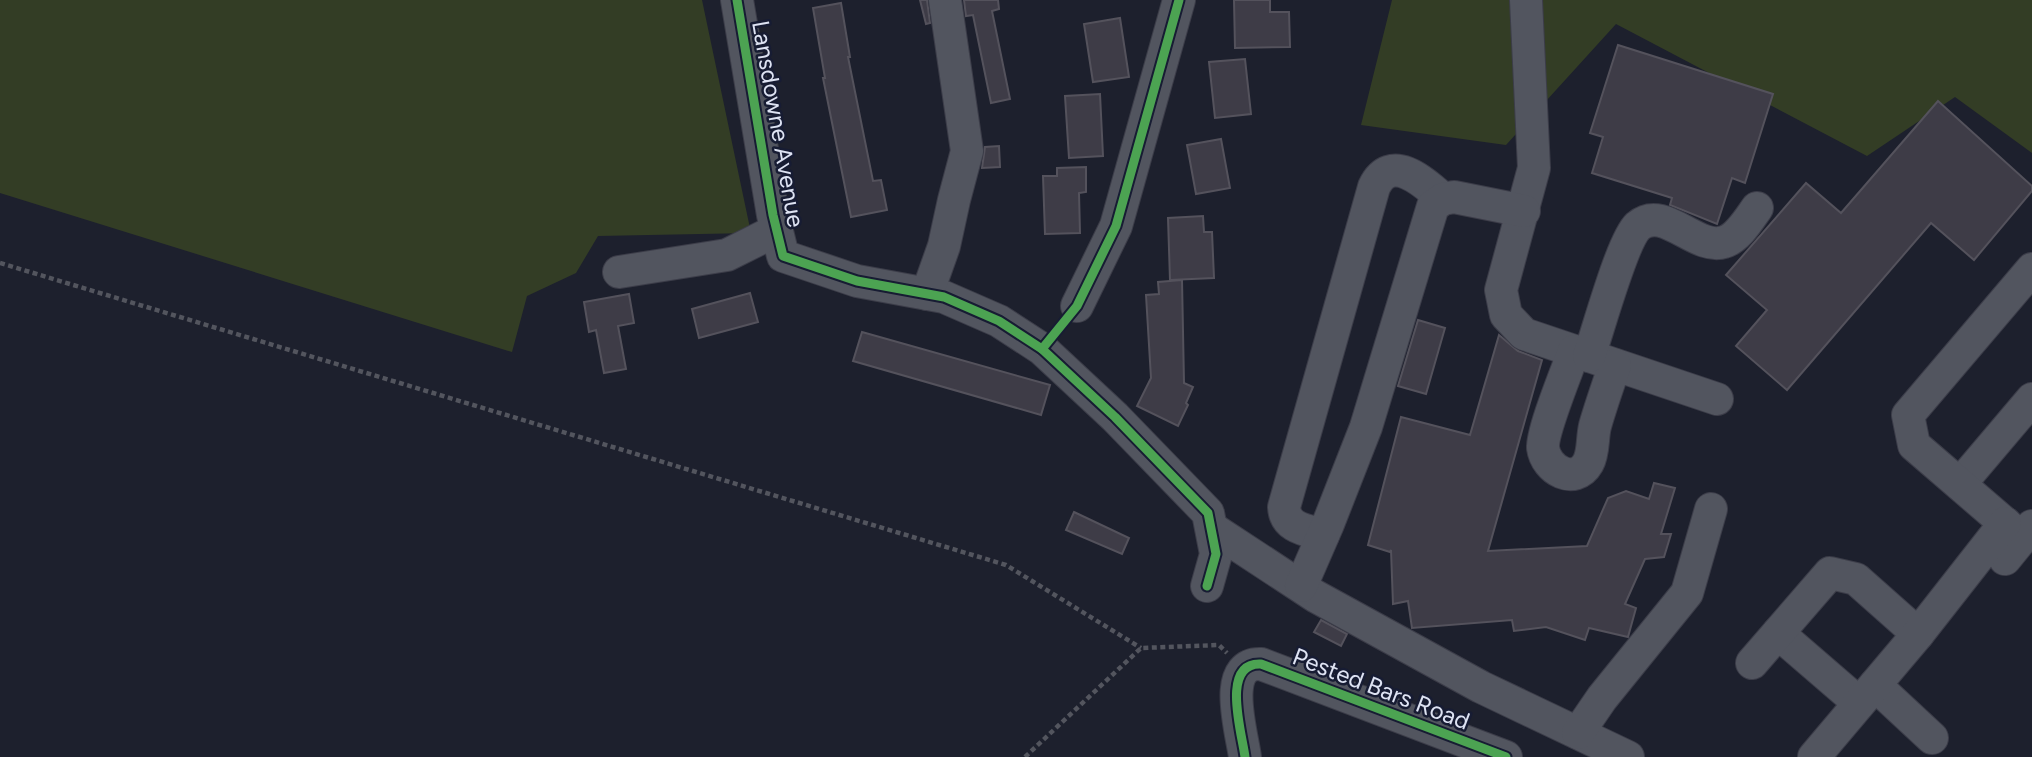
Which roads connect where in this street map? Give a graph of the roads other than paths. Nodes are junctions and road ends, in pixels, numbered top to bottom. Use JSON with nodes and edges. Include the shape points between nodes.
{"nodes":[{"id":1,"x":737,"y":0,"type":"edge"},
{"id":2,"x":946,"y":0,"type":"edge"},
{"id":3,"x":1179,"y":0,"type":"edge"},
{"id":4,"x":1526,"y":0,"type":"edge"},
{"id":5,"x":1443,"y":199,"type":"junction"},
{"id":6,"x":1757,"y":208,"type":"dead end"},
{"id":7,"x":1524,"y":211,"type":"junction"},
{"id":8,"x":777,"y":230,"type":"junction"},
{"id":9,"x":2032,"y":269,"type":"edge"},
{"id":10,"x":619,"y":272,"type":"dead end"},
{"id":11,"x":927,"y":294,"type":"junction"},
{"id":12,"x":1077,"y":306,"type":"dead end"},
{"id":13,"x":1593,"y":357,"type":"junction"},
{"id":14,"x":1717,"y":399,"type":"dead end"},
{"id":15,"x":2032,"y":399,"type":"edge"},
{"id":16,"x":1960,"y":484,"type":"junction"},
{"id":17,"x":1711,"y":509,"type":"dead end"},
{"id":18,"x":1213,"y":529,"type":"junction"},
{"id":19,"x":1323,"y":535,"type":"junction"},
{"id":20,"x":2016,"y":536,"type":"edge"},
{"id":21,"x":1207,"y":586,"type":"dead end"},
{"id":22,"x":1301,"y":586,"type":"junction"},
{"id":23,"x":1778,"y":633,"type":"junction"},
{"id":24,"x":1918,"y":634,"type":"junction"},
{"id":25,"x":1752,"y":663,"type":"dead end"},
{"id":26,"x":1867,"y":694,"type":"junction"},
{"id":27,"x":1578,"y":733,"type":"junction"},
{"id":28,"x":1932,"y":738,"type":"dead end"},
{"id":29,"x":1245,"y":757,"type":"edge"},
{"id":30,"x":1506,"y":757,"type":"edge"},
{"id":31,"x":1628,"y":757,"type":"edge"},
{"id":32,"x":1814,"y":757,"type":"edge"}],
"edges":[{"from":1,"to":8,"type":"street","name":"Lansdowne Avenue"},
{"from":2,"to":11,"type":"street","via":[[967,151]]},
{"from":3,"to":12,"type":"street","via":[[1116,226]]},
{"from":4,"to":7,"type":"street","via":[[1534,168]]},
{"from":5,"to":7,"type":"street","via":[[1463,198]]},
{"from":5,"to":19,"type":"street","via":[[1433,206],[1366,428]]},
{"from":5,"to":19,"type":"street","via":[[1407,172],[1385,174],[1374,187],[1284,507],[1291,524]]},
{"from":6,"to":13,"type":"street","via":[[1724,242],[1710,243],[1661,221],[1640,225],[1626,243]]},
{"from":7,"to":13,"type":"street","via":[[1501,290],[1506,315],[1524,334]]},
{"from":8,"to":10,"type":"street","via":[[727,254]]},
{"from":8,"to":11,"type":"street","name":"Lansdowne Avenue","via":[[783,256],[857,281]]},
{"from":9,"to":16,"type":"street","via":[[1908,415],[1914,445]]},
{"from":11,"to":18,"type":"street","name":"Lansdowne Avenue","via":[[999,321],[1042,349],[1208,513]]},
{"from":13,"to":14,"type":"street"},
{"from":15,"to":16,"type":"street"},
{"from":16,"to":20,"type":"street"},
{"from":17,"to":27,"type":"street","via":[[1687,593]]},
{"from":18,"to":21,"type":"street","via":[[1216,554]]},
{"from":18,"to":22,"type":"street"},
{"from":19,"to":22,"type":"street"},
{"from":20,"to":24,"type":"street"},
{"from":22,"to":27,"type":"street","via":[[1481,687]]},
{"from":23,"to":24,"type":"street","via":[[1830,573],[1856,579]]},
{"from":23,"to":25,"type":"street"},
{"from":23,"to":26,"type":"street"},
{"from":24,"to":26,"type":"street"},
{"from":26,"to":28,"type":"street"},
{"from":26,"to":32,"type":"street"},
{"from":27,"to":31,"type":"street"},
{"from":29,"to":30,"type":"street","name":"Pested Bars Road","via":[[1236,696],[1243,668],[1251,664]]}]}
